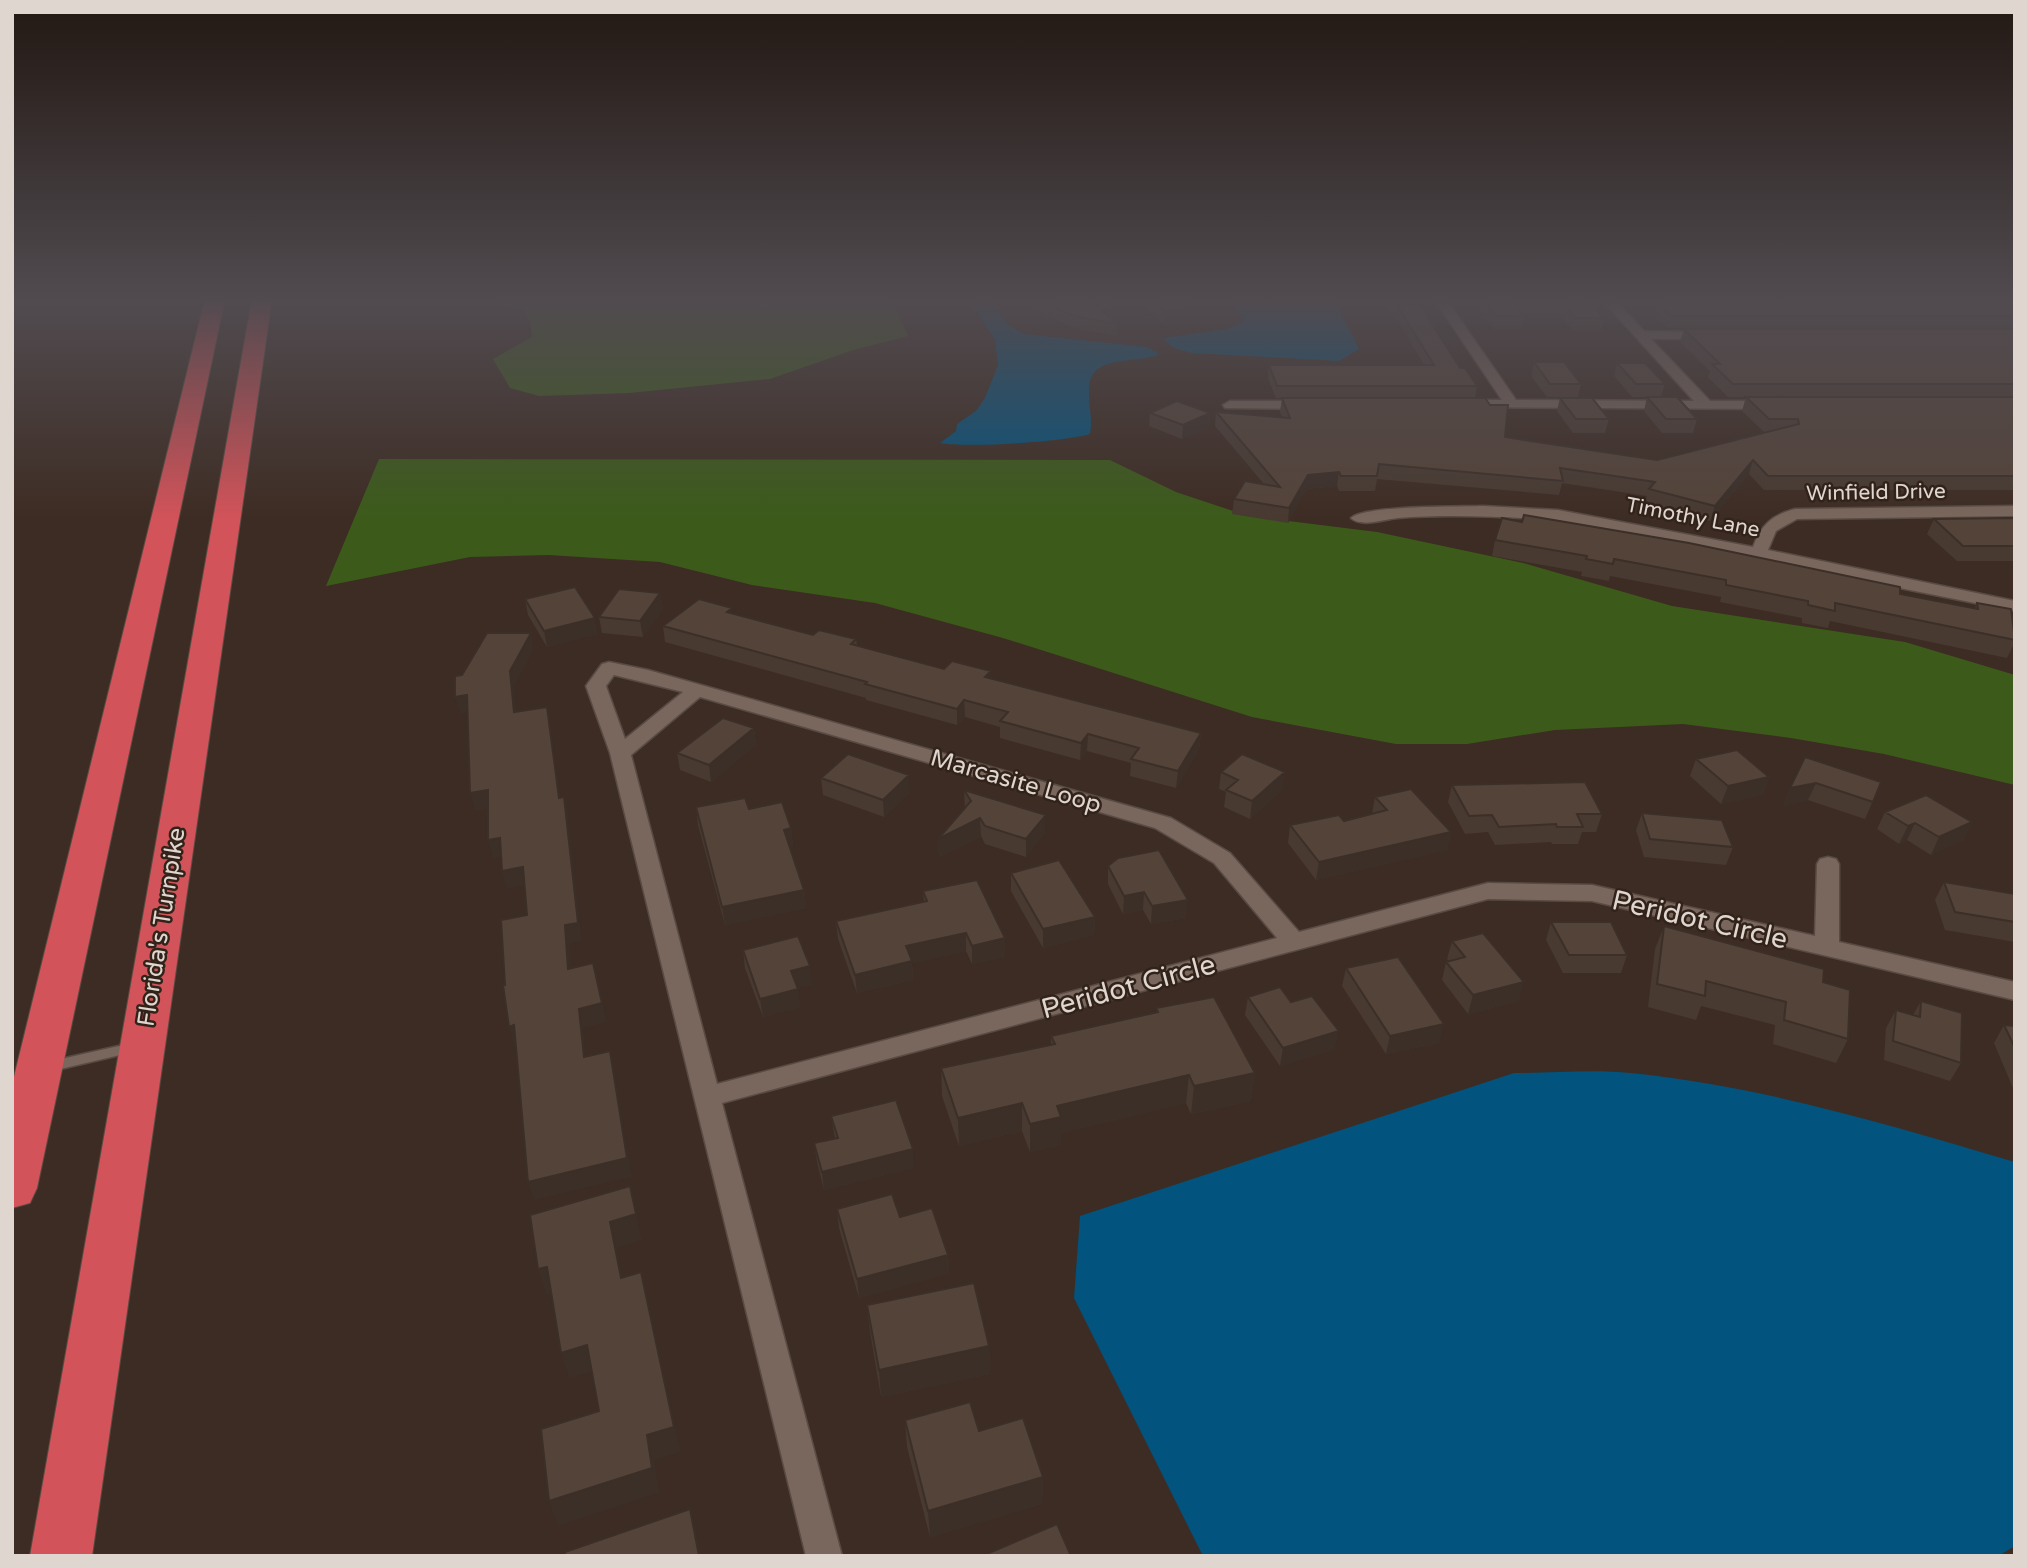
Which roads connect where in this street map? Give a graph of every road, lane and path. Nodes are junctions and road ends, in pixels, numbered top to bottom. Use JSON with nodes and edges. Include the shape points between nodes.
{"nodes":[{"id":1,"x":198,"y":372,"type":"edge"},
{"id":2,"x":251,"y":372,"type":"edge"},
{"id":3,"x":1490,"y":372,"type":"edge"},
{"id":4,"x":1676,"y":372,"type":"edge"},
{"id":5,"x":1324,"y":404,"type":"edge"},
{"id":6,"x":1445,"y":404,"type":"edge"},
{"id":7,"x":1512,"y":404,"type":"junction"},
{"id":8,"x":1230,"y":405,"type":"dead end"},
{"id":9,"x":1706,"y":405,"type":"junction"},
{"id":10,"x":1787,"y":405,"type":"edge"},
{"id":11,"x":2015,"y":511,"type":"edge"},
{"id":12,"x":1359,"y":517,"type":"dead end"},
{"id":13,"x":1759,"y":553,"type":"junction"},
{"id":14,"x":2015,"y":606,"type":"edge"},
{"id":15,"x":697,"y":690,"type":"junction"},
{"id":16,"x":620,"y":753,"type":"junction"},
{"id":17,"x":1828,"y":864,"type":"dead end"},
{"id":18,"x":1294,"y":942,"type":"junction"},
{"id":19,"x":1827,"y":949,"type":"junction"},
{"id":20,"x":2015,"y":991,"type":"edge"},
{"id":21,"x":141,"y":1046,"type":"junction"},
{"id":22,"x":39,"y":1069,"type":"junction"},
{"id":23,"x":706,"y":1097,"type":"junction"},
{"id":24,"x":12,"y":1188,"type":"edge"},
{"id":25,"x":61,"y":1556,"type":"edge"},
{"id":26,"x":824,"y":1556,"type":"edge"}],
"edges":[{"from":1,"to":22,"type":"highway"},
{"from":2,"to":21,"type":"highway","name":"Florida's Turnpike"},
{"from":3,"to":7,"type":"street"},
{"from":4,"to":9,"type":"street"},
{"from":5,"to":8,"type":"street"},
{"from":6,"to":7,"type":"street"},
{"from":7,"to":9,"type":"street"},
{"from":9,"to":10,"type":"street"},
{"from":11,"to":13,"type":"street","name":"Winfield Drive","via":[[1795,514],[1768,527]]},
{"from":12,"to":13,"type":"street","name":"Timothy Lane","via":[[1483,511],[1548,514]]},
{"from":13,"to":14,"type":"street","name":"Timothy Lane"},
{"from":15,"to":16,"type":"street"},
{"from":15,"to":16,"type":"street","name":"Marcasite Loop","via":[[610,668],[596,686]]},
{"from":15,"to":18,"type":"street","name":"Marcasite Loop","via":[[1163,823],[1222,858]]},
{"from":16,"to":23,"type":"street","name":"Marcasite Loop"},
{"from":17,"to":19,"type":"street"},
{"from":18,"to":19,"type":"street","name":"Peridot Circle","via":[[1488,891],[1592,893]]},
{"from":18,"to":23,"type":"street","name":"Peridot Circle"},
{"from":19,"to":20,"type":"street","name":"Peridot Circle"},
{"from":21,"to":22,"type":"lane"},
{"from":21,"to":25,"type":"highway","name":"Florida's Turnpike"},
{"from":22,"to":24,"type":"highway"},
{"from":23,"to":26,"type":"street"}]}
